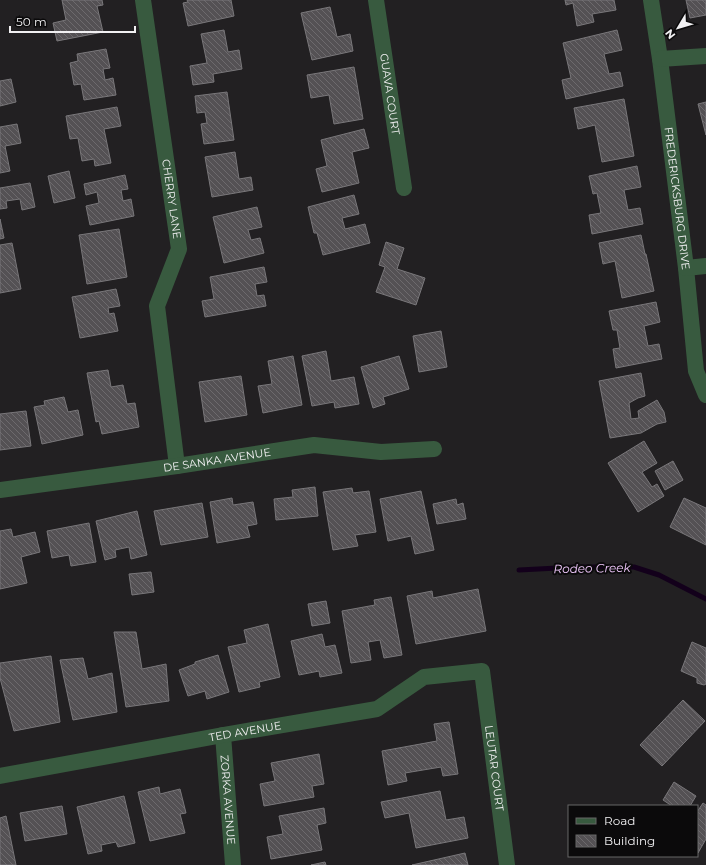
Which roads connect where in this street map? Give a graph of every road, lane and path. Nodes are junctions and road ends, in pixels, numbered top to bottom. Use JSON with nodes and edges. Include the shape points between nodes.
{"nodes":[{"id":1,"x":144,"y":0,"type":"edge"},
{"id":2,"x":376,"y":0,"type":"edge"},
{"id":3,"x":651,"y":0,"type":"edge"},
{"id":4,"x":706,"y":56,"type":"edge"},
{"id":5,"x":660,"y":59,"type":"junction"},
{"id":6,"x":404,"y":188,"type":"dead end"},
{"id":7,"x":706,"y":266,"type":"edge"},
{"id":8,"x":686,"y":268,"type":"junction"},
{"id":9,"x":706,"y":395,"type":"edge"},
{"id":10,"x":434,"y":449,"type":"dead end"},
{"id":11,"x":177,"y":466,"type":"junction"},
{"id":12,"x":0,"y":490,"type":"edge"},
{"id":13,"x":482,"y":671,"type":"joint"},
{"id":14,"x":223,"y":735,"type":"junction"},
{"id":15,"x":0,"y":776,"type":"edge"},
{"id":16,"x":233,"y":865,"type":"edge"},
{"id":17,"x":507,"y":865,"type":"edge"}],
"edges":[{"from":1,"to":11,"type":"street","name":"CHERRY LANE","via":[[180,249],[157,306]]},
{"from":2,"to":6,"type":"street","name":"GUAVA COURT"},
{"from":3,"to":5,"type":"street","name":"FREDERICKSBURG DRIVE"},
{"from":4,"to":5,"type":"street"},
{"from":5,"to":8,"type":"street","name":"FREDERICKSBURG DRIVE"},
{"from":7,"to":8,"type":"street"},
{"from":8,"to":9,"type":"street","name":"FREDERICKSBURG DRIVE","via":[[696,371]]},
{"from":10,"to":11,"type":"street","name":"DE SANKA AVENUE","via":[[381,452],[314,445]]},
{"from":11,"to":12,"type":"street","name":"DE SANKA AVENUE"},
{"from":13,"to":14,"type":"street","name":"TED AVENUE","via":[[424,677],[377,709]]},
{"from":13,"to":17,"type":"street","name":"LEUTAR COURT"},
{"from":14,"to":15,"type":"street","name":"TED AVENUE"},
{"from":14,"to":16,"type":"street","name":"ZORKA AVENUE"}]}
